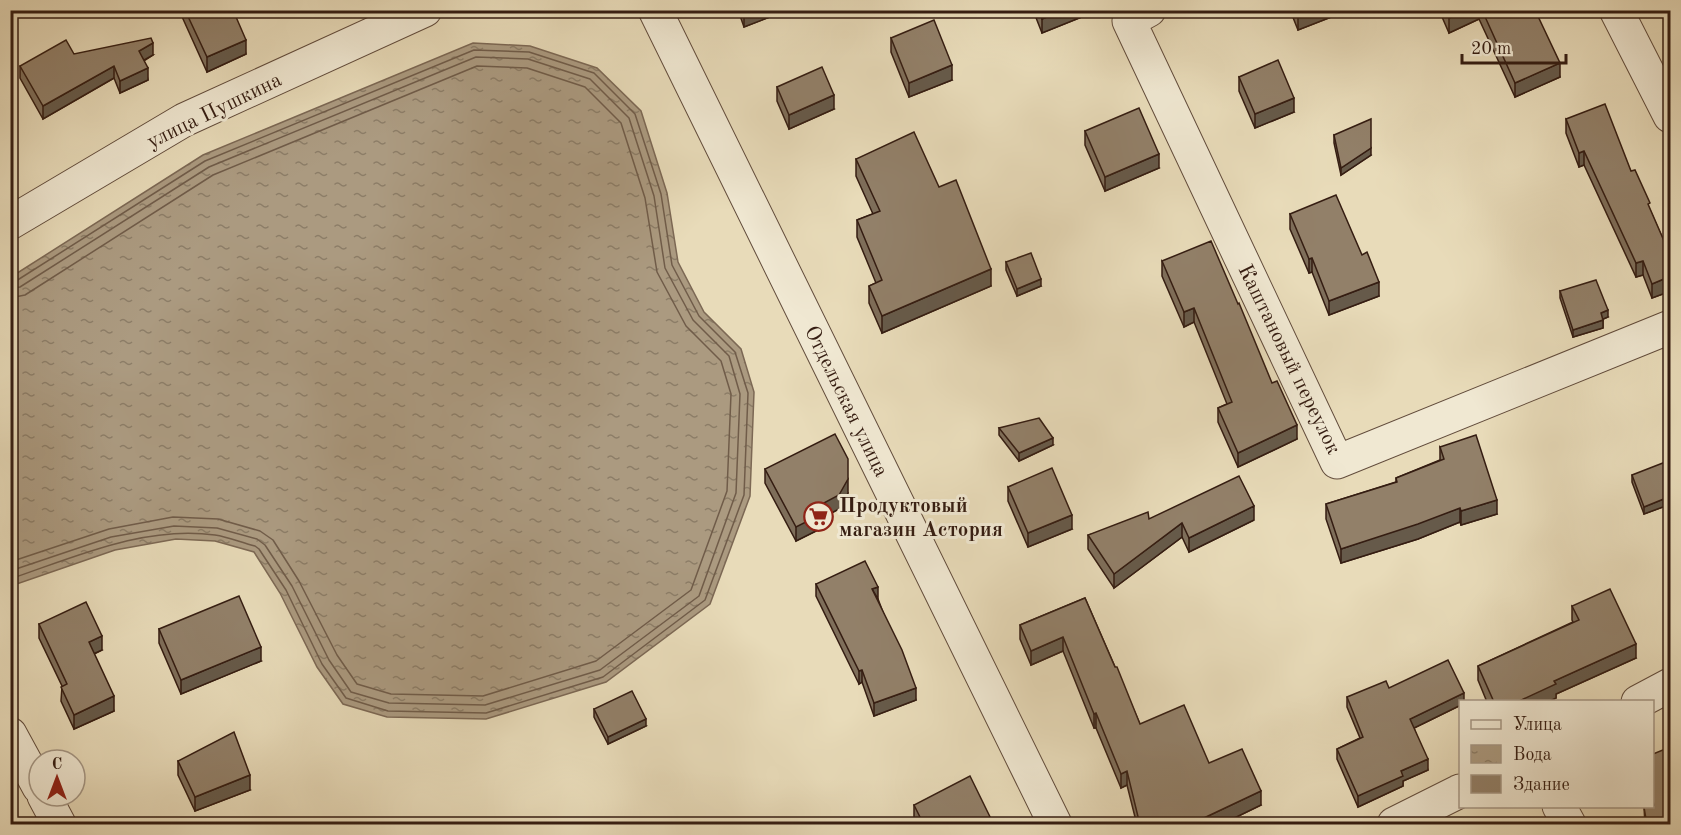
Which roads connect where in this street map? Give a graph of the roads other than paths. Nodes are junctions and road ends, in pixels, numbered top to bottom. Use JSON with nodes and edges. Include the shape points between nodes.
{"nodes":[{"id":1,"x":425,"y":10,"type":"edge"},
{"id":2,"x":655,"y":10,"type":"edge"},
{"id":3,"x":1149,"y":10,"type":"edge"},
{"id":4,"x":1616,"y":10,"type":"edge"},
{"id":5,"x":1671,"y":116,"type":"edge"},
{"id":6,"x":10,"y":223,"type":"edge"},
{"id":7,"x":1671,"y":327,"type":"edge"},
{"id":8,"x":1671,"y":685,"type":"edge"},
{"id":9,"x":1642,"y":700,"type":"edge"},
{"id":10,"x":10,"y":734,"type":"edge"},
{"id":11,"x":27,"y":766,"type":"edge"},
{"id":12,"x":1459,"y":792,"type":"edge"},
{"id":13,"x":50,"y":808,"type":"edge"},
{"id":14,"x":1560,"y":808,"type":"edge"},
{"id":15,"x":59,"y":825,"type":"edge"},
{"id":16,"x":1055,"y":825,"type":"edge"},
{"id":17,"x":1394,"y":825,"type":"edge"},
{"id":18,"x":1569,"y":825,"type":"edge"}],
"edges":[{"from":1,"to":6,"type":"street","name":"улица Пушкина","via":[[184,120]]},
{"from":2,"to":16,"type":"street","name":"Отдельская улица"},
{"from":3,"to":7,"type":"street","name":"Каштановый переулок","via":[[1129,21],[1337,462]]},
{"from":4,"to":5,"type":"street"},
{"from":8,"to":9,"type":"street"},
{"from":10,"to":11,"type":"street"},
{"from":12,"to":17,"type":"street"},
{"from":13,"to":15,"type":"street"},
{"from":14,"to":18,"type":"street"}]}
